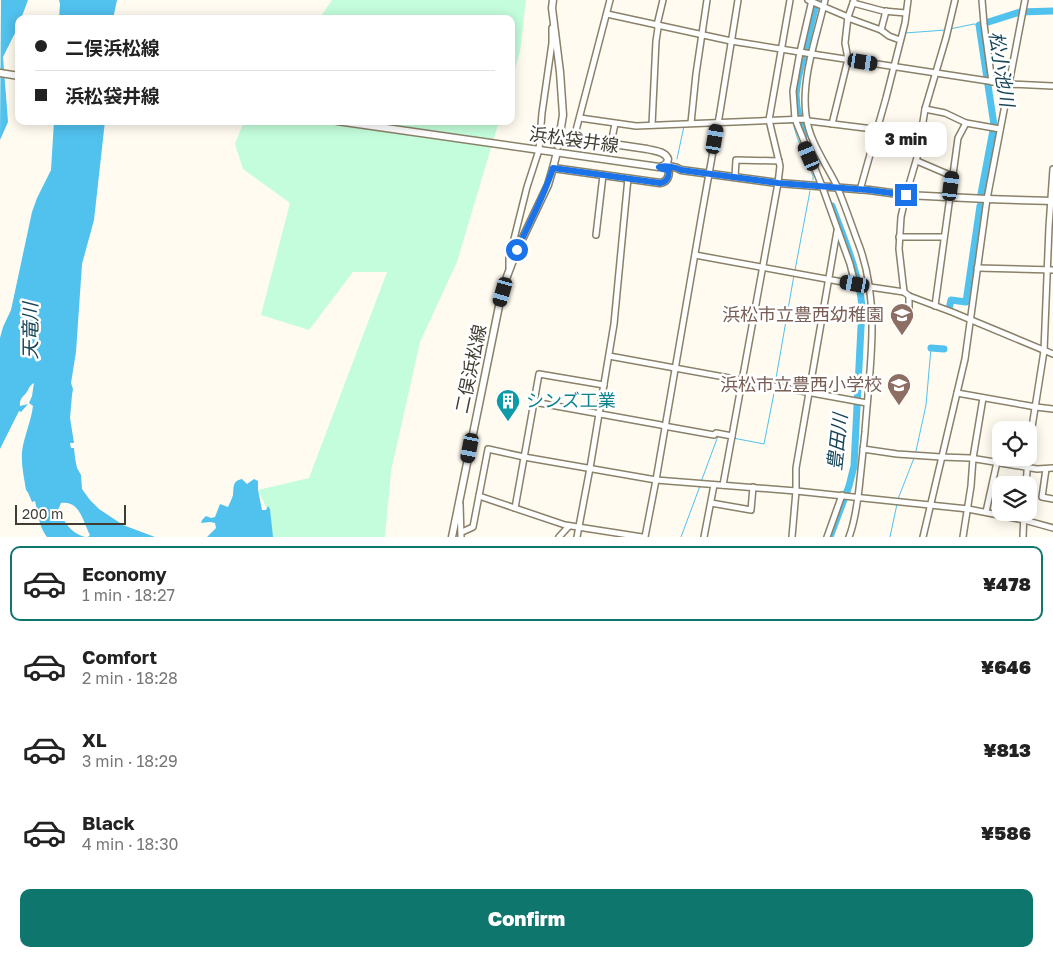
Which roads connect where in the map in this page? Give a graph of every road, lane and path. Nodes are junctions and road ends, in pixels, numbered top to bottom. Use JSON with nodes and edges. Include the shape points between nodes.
{"nodes":[{"id":1,"x":553,"y":0,"type":"edge"},
{"id":2,"x":610,"y":0,"type":"edge"},
{"id":3,"x":663,"y":0,"type":"edge"},
{"id":4,"x":707,"y":0,"type":"edge"},
{"id":5,"x":738,"y":0,"type":"edge"},
{"id":6,"x":790,"y":0,"type":"edge"},
{"id":7,"x":908,"y":0,"type":"edge"},
{"id":8,"x":955,"y":0,"type":"edge"},
{"id":9,"x":982,"y":0,"type":"edge"},
{"id":10,"x":1025,"y":0,"type":"edge"},
{"id":11,"x":811,"y":1,"type":"edge"},
{"id":12,"x":854,"y":1,"type":"edge"},
{"id":13,"x":823,"y":4,"type":"edge"},
{"id":14,"x":552,"y":8,"type":"junction"},
{"id":15,"x":886,"y":11,"type":"junction"},
{"id":16,"x":906,"y":13,"type":"junction"},
{"id":17,"x":607,"y":14,"type":"junction"},
{"id":18,"x":848,"y":17,"type":"junction"},
{"id":19,"x":657,"y":25,"type":"junction"},
{"id":20,"x":881,"y":30,"type":"junction"},
{"id":21,"x":702,"y":35,"type":"junction"},
{"id":22,"x":900,"y":40,"type":"junction"},
{"id":23,"x":731,"y":41,"type":"junction"},
{"id":24,"x":781,"y":49,"type":"junction"},
{"id":25,"x":801,"y":52,"type":"junction"},
{"id":26,"x":810,"y":54,"type":"junction"},
{"id":27,"x":848,"y":59,"type":"junction"},
{"id":28,"x":895,"y":67,"type":"junction"},
{"id":29,"x":0,"y":73,"type":"edge"},
{"id":30,"x":935,"y":73,"type":"junction"},
{"id":31,"x":15,"y":75,"type":"edge"},
{"id":32,"x":992,"y":82,"type":"junction"},
{"id":33,"x":1008,"y":84,"type":"junction"},
{"id":34,"x":1053,"y":86,"type":"edge"},
{"id":35,"x":925,"y":109,"type":"junction"},
{"id":36,"x":580,"y":118,"type":"junction"},
{"id":37,"x":804,"y":119,"type":"junction"},
{"id":38,"x":795,"y":120,"type":"junction"},
{"id":39,"x":770,"y":121,"type":"junction"},
{"id":40,"x":718,"y":122,"type":"junction"},
{"id":41,"x":691,"y":123,"type":"junction"},
{"id":42,"x":966,"y":123,"type":"junction"},
{"id":43,"x":615,"y":124,"type":"junction"},
{"id":44,"x":832,"y":124,"type":"junction"},
{"id":45,"x":366,"y":125,"type":"edge"},
{"id":46,"x":652,"y":125,"type":"junction"},
{"id":47,"x":876,"y":129,"type":"junction"},
{"id":48,"x":996,"y":129,"type":"junction"},
{"id":49,"x":921,"y":135,"type":"junction"},
{"id":50,"x":559,"y":136,"type":"junction"},
{"id":51,"x":574,"y":138,"type":"junction"},
{"id":52,"x":611,"y":144,"type":"junction"},
{"id":53,"x":558,"y":146,"type":"dead end"},
{"id":54,"x":647,"y":149,"type":"junction"},
{"id":55,"x":539,"y":150,"type":"junction"},
{"id":56,"x":556,"y":156,"type":"dead end"},
{"id":57,"x":779,"y":161,"type":"junction"},
{"id":58,"x":916,"y":161,"type":"junction"},
{"id":59,"x":553,"y":168,"type":"junction"},
{"id":60,"x":670,"y":168,"type":"junction"},
{"id":61,"x":1053,"y":169,"type":"edge"},
{"id":62,"x":710,"y":174,"type":"junction"},
{"id":63,"x":603,"y":175,"type":"junction"},
{"id":64,"x":952,"y":176,"type":"junction"},
{"id":65,"x":735,"y":177,"type":"junction"},
{"id":66,"x":628,"y":178,"type":"junction"},
{"id":67,"x":778,"y":183,"type":"junction"},
{"id":68,"x":822,"y":186,"type":"junction"},
{"id":69,"x":834,"y":187,"type":"junction"},
{"id":70,"x":860,"y":190,"type":"junction"},
{"id":71,"x":906,"y":195,"type":"junction"},
{"id":72,"x":949,"y":197,"type":"junction"},
{"id":73,"x":986,"y":199,"type":"junction"},
{"id":74,"x":1052,"y":201,"type":"edge"},
{"id":75,"x":838,"y":231,"type":"junction"},
{"id":76,"x":596,"y":235,"type":"dead end"},
{"id":77,"x":899,"y":237,"type":"junction"},
{"id":78,"x":944,"y":237,"type":"junction"},
{"id":79,"x":694,"y":255,"type":"junction"},
{"id":80,"x":762,"y":268,"type":"junction"},
{"id":81,"x":978,"y":268,"type":"junction"},
{"id":82,"x":1050,"y":270,"type":"edge"},
{"id":83,"x":509,"y":271,"type":"junction"},
{"id":84,"x":829,"y":279,"type":"junction"},
{"id":85,"x":856,"y":284,"type":"junction"},
{"id":86,"x":870,"y":287,"type":"junction"},
{"id":87,"x":904,"y":292,"type":"junction"},
{"id":88,"x":909,"y":296,"type":"junction"},
{"id":89,"x":934,"y":306,"type":"junction"},
{"id":90,"x":908,"y":314,"type":"dead end"},
{"id":91,"x":971,"y":321,"type":"junction"},
{"id":92,"x":1044,"y":351,"type":"junction"},
{"id":93,"x":1053,"y":354,"type":"edge"},
{"id":94,"x":609,"y":356,"type":"junction"},
{"id":95,"x":675,"y":368,"type":"junction"},
{"id":96,"x":742,"y":380,"type":"junction"},
{"id":97,"x":604,"y":385,"type":"junction"},
{"id":98,"x":809,"y":392,"type":"junction"},
{"id":99,"x":956,"y":393,"type":"junction"},
{"id":100,"x":983,"y":398,"type":"junction"},
{"id":101,"x":534,"y":402,"type":"junction"},
{"id":102,"x":867,"y":403,"type":"junction"},
{"id":103,"x":1036,"y":407,"type":"junction"},
{"id":104,"x":1053,"y":409,"type":"edge"},
{"id":105,"x":599,"y":414,"type":"junction"},
{"id":106,"x":1033,"y":421,"type":"edge"},
{"id":107,"x":664,"y":426,"type":"junction"},
{"id":108,"x":731,"y":438,"type":"junction"},
{"id":109,"x":863,"y":449,"type":"junction"},
{"id":110,"x":524,"y":457,"type":"junction"},
{"id":111,"x":942,"y":457,"type":"junction"},
{"id":112,"x":973,"y":458,"type":"junction"},
{"id":113,"x":992,"y":461,"type":"edge"},
{"id":114,"x":996,"y":466,"type":"edge"},
{"id":115,"x":1021,"y":466,"type":"edge"},
{"id":116,"x":1027,"y":467,"type":"junction"},
{"id":117,"x":590,"y":468,"type":"junction"},
{"id":118,"x":1053,"y":468,"type":"edge"},
{"id":119,"x":1046,"y":469,"type":"junction"},
{"id":120,"x":1026,"y":476,"type":"edge"},
{"id":121,"x":656,"y":480,"type":"junction"},
{"id":122,"x":714,"y":485,"type":"junction"},
{"id":123,"x":723,"y":485,"type":"junction"},
{"id":124,"x":752,"y":487,"type":"junction"},
{"id":125,"x":796,"y":491,"type":"junction"},
{"id":126,"x":844,"y":495,"type":"junction"},
{"id":127,"x":478,"y":496,"type":"junction"},
{"id":128,"x":858,"y":497,"type":"junction"},
{"id":129,"x":460,"y":498,"type":"junction"},
{"id":130,"x":1053,"y":499,"type":"edge"},
{"id":131,"x":711,"y":503,"type":"junction"},
{"id":132,"x":930,"y":505,"type":"junction"},
{"id":133,"x":515,"y":508,"type":"junction"},
{"id":134,"x":968,"y":509,"type":"junction"},
{"id":135,"x":986,"y":512,"type":"junction"},
{"id":136,"x":992,"y":513,"type":"edge"},
{"id":137,"x":1024,"y":521,"type":"edge"},
{"id":138,"x":1028,"y":521,"type":"edge"},
{"id":139,"x":569,"y":526,"type":"junction"},
{"id":140,"x":578,"y":528,"type":"junction"},
{"id":141,"x":1053,"y":528,"type":"edge"},
{"id":142,"x":461,"y":534,"type":"edge"},
{"id":143,"x":452,"y":537,"type":"edge"},
{"id":144,"x":560,"y":537,"type":"edge"},
{"id":145,"x":576,"y":537,"type":"edge"},
{"id":146,"x":643,"y":537,"type":"edge"},
{"id":147,"x":704,"y":537,"type":"edge"},
{"id":148,"x":792,"y":537,"type":"edge"},
{"id":149,"x":827,"y":537,"type":"edge"},
{"id":150,"x":849,"y":537,"type":"edge"},
{"id":151,"x":923,"y":537,"type":"edge"},
{"id":152,"x":963,"y":537,"type":"edge"},
{"id":153,"x":1023,"y":537,"type":"edge"}],
"edges":[{"from":1,"to":14,"type":"main road"},
{"from":2,"to":17,"type":"street"},
{"from":3,"to":19,"type":"street"},
{"from":4,"to":21,"type":"street"},
{"from":5,"to":23,"type":"street"},
{"from":6,"to":24,"type":"street"},
{"from":7,"to":16,"type":"street"},
{"from":8,"to":30,"type":"street"},
{"from":9,"to":32,"type":"street"},
{"from":10,"to":33,"type":"street"},
{"from":11,"to":13,"type":"street"},
{"from":11,"to":25,"type":"street"},
{"from":12,"to":15,"type":"street"},
{"from":12,"to":18,"type":"street"},
{"from":13,"to":18,"type":"street"},
{"from":13,"to":26,"type":"street"},
{"from":14,"to":50,"type":"main road","via":[[563,106]]},
{"from":14,"to":55,"type":"street","via":[[552,43]]},
{"from":15,"to":16,"type":"street"},
{"from":15,"to":20,"type":"street"},
{"from":16,"to":22,"type":"street"},
{"from":17,"to":19,"type":"street"},
{"from":17,"to":36,"type":"street"},
{"from":18,"to":20,"type":"street"},
{"from":18,"to":27,"type":"street","via":[[845,43]]},
{"from":19,"to":21,"type":"street"},
{"from":19,"to":46,"type":"street"},
{"from":20,"to":22,"type":"street"},
{"from":21,"to":23,"type":"street"},
{"from":21,"to":41,"type":"street"},
{"from":22,"to":28,"type":"street"},
{"from":23,"to":24,"type":"street"},
{"from":23,"to":40,"type":"street"},
{"from":24,"to":25,"type":"street"},
{"from":24,"to":39,"type":"street"},
{"from":25,"to":26,"type":"street"},
{"from":25,"to":38,"type":"street","via":[[793,91]]},
{"from":26,"to":27,"type":"street"},
{"from":26,"to":37,"type":"street"},
{"from":27,"to":28,"type":"street"},
{"from":27,"to":44,"type":"street"},
{"from":28,"to":30,"type":"street"},
{"from":28,"to":47,"type":"street"},
{"from":29,"to":31,"type":"main road"},
{"from":30,"to":32,"type":"street"},
{"from":30,"to":35,"type":"street"},
{"from":32,"to":33,"type":"street"},
{"from":33,"to":34,"type":"street"},
{"from":33,"to":48,"type":"street"},
{"from":35,"to":42,"type":"street","via":[[945,113]]},
{"from":35,"to":49,"type":"street"},
{"from":36,"to":43,"type":"street"},
{"from":36,"to":51,"type":"street"},
{"from":37,"to":38,"type":"street"},
{"from":37,"to":44,"type":"street"},
{"from":37,"to":69,"type":"street"},
{"from":38,"to":39,"type":"street"},
{"from":38,"to":68,"type":"street"},
{"from":39,"to":40,"type":"street"},
{"from":39,"to":57,"type":"street"},
{"from":40,"to":41,"type":"street"},
{"from":40,"to":62,"type":"street"},
{"from":41,"to":46,"type":"street"},
{"from":42,"to":48,"type":"street"},
{"from":42,"to":64,"type":"street","via":[[958,138]]},
{"from":43,"to":46,"type":"street"},
{"from":43,"to":52,"type":"street"},
{"from":44,"to":47,"type":"street"},
{"from":45,"to":55,"type":"main road","name":"浜松袋井線"},
{"from":47,"to":49,"type":"street"},
{"from":47,"to":70,"type":"street"},
{"from":48,"to":73,"type":"street"},
{"from":49,"to":58,"type":"street"},
{"from":50,"to":51,"type":"main road"},
{"from":50,"to":53,"type":"main road"},
{"from":51,"to":52,"type":"main road"},
{"from":52,"to":54,"type":"main road"},
{"from":54,"to":60,"type":"main road","via":[[666,155],[666,164]]},
{"from":54,"to":60,"type":"main road","via":[[668,151]]},
{"from":55,"to":60,"type":"main road","name":"浜松袋井線"},
{"from":55,"to":83,"type":"street","via":[[509,259]]},
{"from":56,"to":59,"type":"main road","name":"二俣浜松線"},
{"from":57,"to":65,"type":"street","via":[[736,160]]},
{"from":57,"to":67,"type":"street"},
{"from":58,"to":64,"type":"street"},
{"from":58,"to":71,"type":"street"},
{"from":59,"to":63,"type":"main road"},
{"from":59,"to":83,"type":"main road","name":"二俣浜松線"},
{"from":60,"to":62,"type":"main road","name":"浜松袋井線"},
{"from":60,"to":66,"type":"main road","via":[[667,179],[662,183]]},
{"from":61,"to":74,"type":"street"},
{"from":62,"to":65,"type":"main road","name":"浜松袋井線"},
{"from":62,"to":79,"type":"street"},
{"from":63,"to":66,"type":"main road"},
{"from":63,"to":76,"type":"street"},
{"from":64,"to":72,"type":"street"},
{"from":65,"to":67,"type":"main road","name":"浜松袋井線"},
{"from":66,"to":94,"type":"street"},
{"from":67,"to":68,"type":"main road","name":"浜松袋井線"},
{"from":67,"to":80,"type":"street"},
{"from":68,"to":69,"type":"main road","name":"浜松袋井線"},
{"from":68,"to":75,"type":"street"},
{"from":69,"to":70,"type":"main road","name":"浜松袋井線"},
{"from":69,"to":86,"type":"street","via":[[861,251]]},
{"from":70,"to":71,"type":"main road","name":"浜松袋井線"},
{"from":71,"to":72,"type":"main road","name":"浜松袋井線"},
{"from":71,"to":77,"type":"street"},
{"from":72,"to":73,"type":"main road","name":"浜松袋井線"},
{"from":72,"to":78,"type":"street"},
{"from":73,"to":74,"type":"main road","name":"浜松袋井線"},
{"from":73,"to":81,"type":"street"},
{"from":74,"to":82,"type":"street"},
{"from":75,"to":84,"type":"street"},
{"from":75,"to":85,"type":"street"},
{"from":77,"to":78,"type":"street"},
{"from":77,"to":87,"type":"street"},
{"from":78,"to":89,"type":"street"},
{"from":79,"to":80,"type":"street"},
{"from":79,"to":95,"type":"street"},
{"from":80,"to":84,"type":"street"},
{"from":80,"to":96,"type":"street"},
{"from":81,"to":82,"type":"street"},
{"from":81,"to":91,"type":"street"},
{"from":82,"to":92,"type":"street"},
{"from":83,"to":129,"type":"main road","name":"二俣浜松線","via":[[493,333]]},
{"from":84,"to":85,"type":"street"},
{"from":84,"to":98,"type":"street"},
{"from":85,"to":86,"type":"street"},
{"from":86,"to":87,"type":"street"},
{"from":86,"to":102,"type":"street","via":[[872,349]]},
{"from":87,"to":88,"type":"street"},
{"from":88,"to":89,"type":"street"},
{"from":88,"to":90,"type":"street"},
{"from":89,"to":91,"type":"street"},
{"from":91,"to":92,"type":"street"},
{"from":91,"to":99,"type":"street"},
{"from":92,"to":93,"type":"street"},
{"from":92,"to":103,"type":"street"},
{"from":94,"to":95,"type":"street"},
{"from":94,"to":97,"type":"street"},
{"from":95,"to":96,"type":"street"},
{"from":95,"to":107,"type":"street"},
{"from":96,"to":98,"type":"street"},
{"from":96,"to":108,"type":"street"},
{"from":97,"to":101,"type":"street","via":[[539,374]]},
{"from":97,"to":105,"type":"street"},
{"from":98,"to":102,"type":"street"},
{"from":98,"to":125,"type":"street","via":[[796,468]]},
{"from":99,"to":100,"type":"street"},
{"from":99,"to":111,"type":"street"},
{"from":100,"to":103,"type":"street"},
{"from":100,"to":112,"type":"street"},
{"from":101,"to":105,"type":"street"},
{"from":101,"to":110,"type":"street"},
{"from":102,"to":109,"type":"street"},
{"from":103,"to":104,"type":"street"},
{"from":103,"to":106,"type":"street"},
{"from":105,"to":107,"type":"street"},
{"from":105,"to":117,"type":"street"},
{"from":107,"to":108,"type":"street"},
{"from":107,"to":121,"type":"street"},
{"from":108,"to":123,"type":"street"},
{"from":109,"to":111,"type":"street"},
{"from":109,"to":128,"type":"street"},
{"from":110,"to":117,"type":"street"},
{"from":110,"to":127,"type":"street","via":[[488,449]]},
{"from":110,"to":133,"type":"street"},
{"from":111,"to":112,"type":"street"},
{"from":111,"to":132,"type":"street"},
{"from":112,"to":113,"type":"street"},
{"from":112,"to":134,"type":"street"},
{"from":114,"to":135,"type":"street"},
{"from":115,"to":116,"type":"street"},
{"from":116,"to":119,"type":"street"},
{"from":116,"to":120,"type":"street"},
{"from":117,"to":121,"type":"street"},
{"from":117,"to":140,"type":"street"},
{"from":118,"to":119,"type":"street"},
{"from":119,"to":130,"type":"street","via":[[1042,498]]},
{"from":121,"to":122,"type":"street"},
{"from":121,"to":146,"type":"street"},
{"from":122,"to":123,"type":"street"},
{"from":122,"to":131,"type":"street"},
{"from":123,"to":124,"type":"street"},
{"from":124,"to":125,"type":"street"},
{"from":124,"to":131,"type":"street","via":[[751,510]]},
{"from":125,"to":126,"type":"street"},
{"from":125,"to":148,"type":"street"},
{"from":126,"to":128,"type":"street"},
{"from":126,"to":149,"type":"street"},
{"from":127,"to":133,"type":"street"},
{"from":127,"to":142,"type":"street","via":[[473,527]]},
{"from":128,"to":132,"type":"street"},
{"from":128,"to":150,"type":"street"},
{"from":129,"to":142,"type":"street"},
{"from":129,"to":143,"type":"main road","name":"二俣浜松線"},
{"from":131,"to":147,"type":"street"},
{"from":132,"to":134,"type":"street"},
{"from":132,"to":151,"type":"street"},
{"from":133,"to":139,"type":"street"},
{"from":134,"to":135,"type":"street"},
{"from":134,"to":152,"type":"street"},
{"from":135,"to":136,"type":"street"},
{"from":137,"to":153,"type":"street"},
{"from":138,"to":141,"type":"street"},
{"from":139,"to":140,"type":"street"},
{"from":139,"to":144,"type":"street"},
{"from":140,"to":145,"type":"street"},
{"from":140,"to":146,"type":"street"}]}
